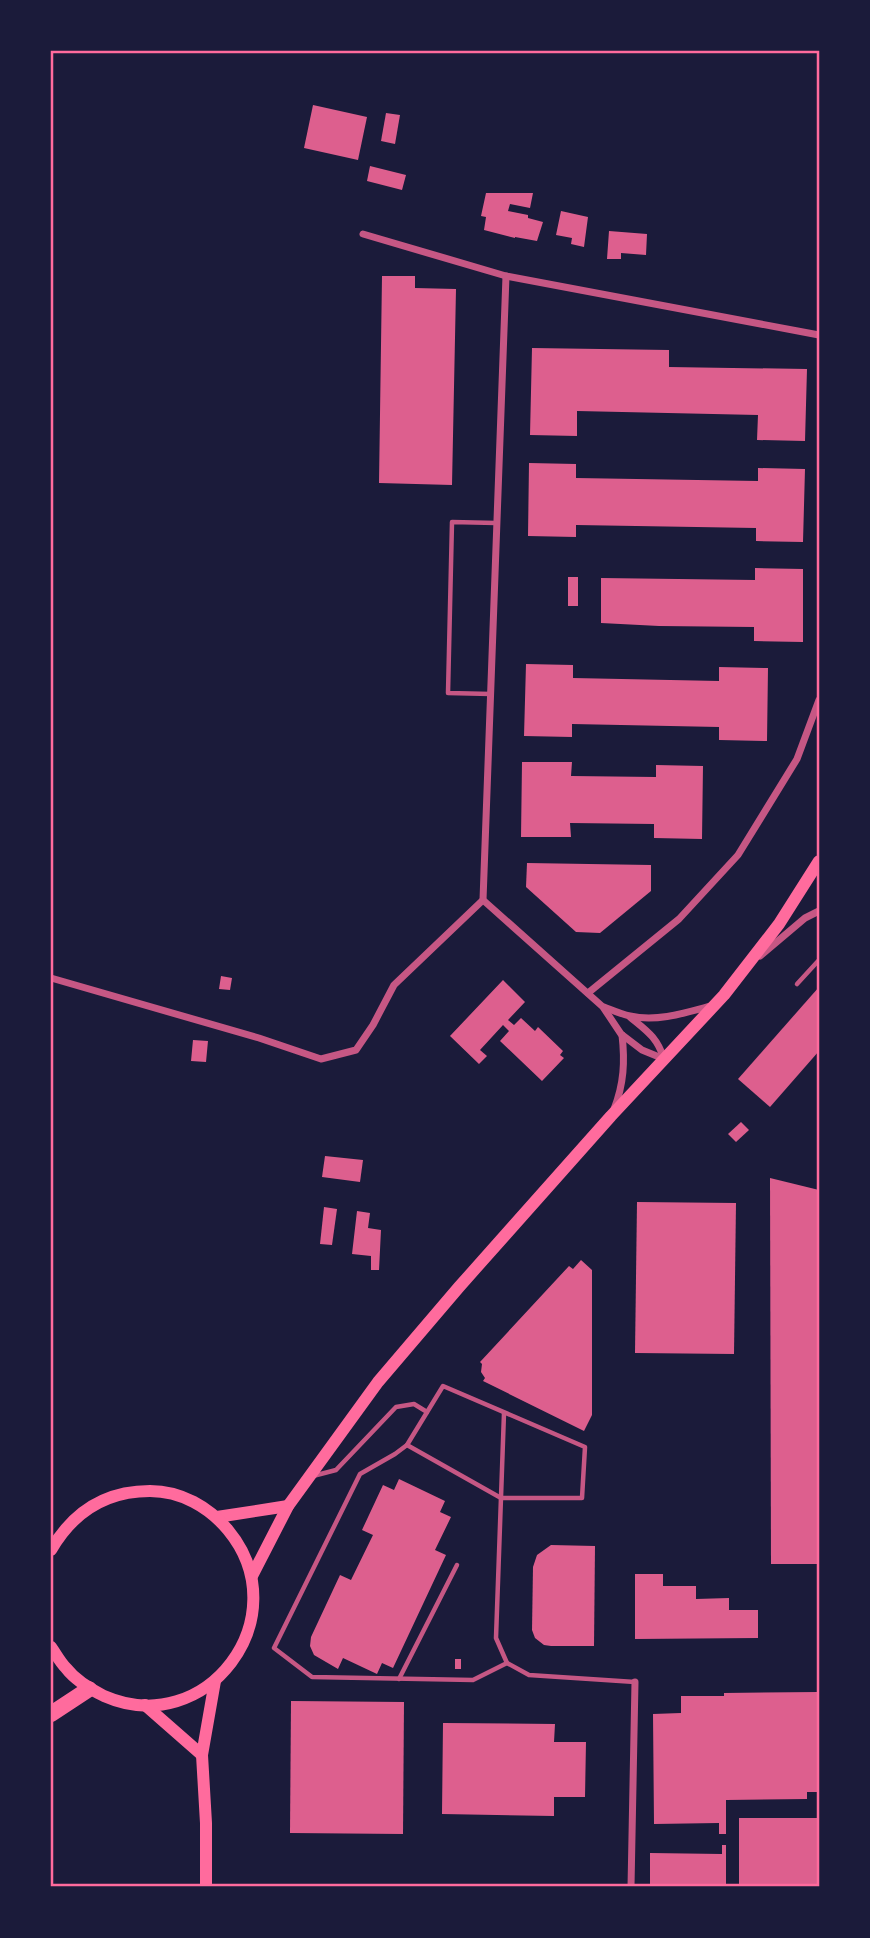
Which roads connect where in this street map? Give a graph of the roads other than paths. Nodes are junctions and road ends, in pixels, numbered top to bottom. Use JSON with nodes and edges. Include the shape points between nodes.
{"nodes":[{"id":1,"x":363,"y":234,"type":"dead end"},
{"id":2,"x":506,"y":276,"type":"junction"},
{"id":3,"x":819,"y":335,"type":"edge"},
{"id":4,"x":496,"y":523,"type":"junction"},
{"id":5,"x":492,"y":694,"type":"junction"},
{"id":6,"x":819,"y":700,"type":"edge"},
{"id":7,"x":819,"y":862,"type":"edge"},
{"id":8,"x":484,"y":900,"type":"junction"},
{"id":9,"x":819,"y":911,"type":"edge"},
{"id":10,"x":819,"y":960,"type":"edge"},
{"id":11,"x":51,"y":978,"type":"edge"},
{"id":12,"x":797,"y":984,"type":"dead end"},
{"id":13,"x":587,"y":993,"type":"junction"},
{"id":14,"x":720,"y":1000,"type":"junction"},
{"id":15,"x":603,"y":1007,"type":"junction"},
{"id":16,"x":629,"y":1016,"type":"junction"},
{"id":17,"x":621,"y":1034,"type":"junction"},
{"id":18,"x":664,"y":1059,"type":"junction"},
{"id":19,"x":611,"y":1116,"type":"junction"},
{"id":20,"x":427,"y":1412,"type":"junction"},
{"id":21,"x":504,"y":1413,"type":"junction"},
{"id":22,"x":407,"y":1445,"type":"junction"},
{"id":23,"x":309,"y":1477,"type":"junction"},
{"id":24,"x":501,"y":1498,"type":"junction"},
{"id":25,"x":288,"y":1506,"type":"junction"},
{"id":26,"x":217,"y":1517,"type":"junction"},
{"id":27,"x":51,"y":1550,"type":"edge"},
{"id":28,"x":457,"y":1565,"type":"dead end"},
{"id":29,"x":252,"y":1576,"type":"junction"},
{"id":30,"x":51,"y":1647,"type":"edge"},
{"id":31,"x":507,"y":1663,"type":"junction"},
{"id":32,"x":399,"y":1679,"type":"junction"},
{"id":33,"x":215,"y":1681,"type":"junction"},
{"id":34,"x":635,"y":1682,"type":"joint"},
{"id":35,"x":89,"y":1689,"type":"junction"},
{"id":36,"x":145,"y":1705,"type":"junction"},
{"id":37,"x":51,"y":1714,"type":"edge"},
{"id":38,"x":202,"y":1755,"type":"junction"},
{"id":39,"x":206,"y":1887,"type":"edge"},
{"id":40,"x":631,"y":1887,"type":"edge"}],
"edges":[{"from":1,"to":2,"type":"street"},
{"from":2,"to":3,"type":"street"},
{"from":2,"to":4,"type":"street"},
{"from":4,"to":5,"type":"street"},
{"from":4,"to":5,"type":"lane","via":[[452,522],[448,693]]},
{"from":5,"to":8,"type":"street"},
{"from":6,"to":13,"type":"street","via":[[797,759],[738,855],[679,919]]},
{"from":7,"to":14,"type":"main road","via":[[779,925]]},
{"from":8,"to":11,"type":"street","via":[[394,985],[356,1050],[321,1059]]},
{"from":8,"to":13,"type":"street"},
{"from":9,"to":14,"type":"street","via":[[764,952]]},
{"from":10,"to":12,"type":"lane"},
{"from":13,"to":15,"type":"street"},
{"from":14,"to":16,"type":"street","via":[[677,1015]]},
{"from":14,"to":18,"type":"main road"},
{"from":15,"to":16,"type":"street"},
{"from":15,"to":17,"type":"street"},
{"from":16,"to":18,"type":"street","via":[[653,1035]]},
{"from":17,"to":18,"type":"street"},
{"from":17,"to":19,"type":"street","via":[[621,1092]]},
{"from":18,"to":19,"type":"main road"},
{"from":19,"to":23,"type":"main road","via":[[378,1382]]},
{"from":20,"to":21,"type":"lane","via":[[443,1386]]},
{"from":20,"to":22,"type":"lane"},
{"from":20,"to":23,"type":"lane","via":[[414,1404],[397,1407],[336,1470]]},
{"from":21,"to":24,"type":"lane"},
{"from":21,"to":24,"type":"lane","via":[[584,1447],[582,1498]]},
{"from":22,"to":24,"type":"lane"},
{"from":22,"to":32,"type":"lane","via":[[360,1474],[274,1648],[312,1677]]},
{"from":23,"to":25,"type":"main road"},
{"from":24,"to":31,"type":"lane","via":[[496,1638]]},
{"from":25,"to":26,"type":"main road"},
{"from":25,"to":29,"type":"main road"},
{"from":26,"to":27,"type":"main road","via":[[182,1497],[135,1491],[102,1500],[74,1519]]},
{"from":26,"to":29,"type":"main road","via":[[240,1545]]},
{"from":28,"to":32,"type":"lane"},
{"from":29,"to":33,"type":"main road","via":[[249,1632],[233,1663]]},
{"from":30,"to":35,"type":"main road","via":[[66,1670]]},
{"from":31,"to":32,"type":"lane","via":[[473,1680]]},
{"from":31,"to":34,"type":"lane","via":[[528,1675]]},
{"from":33,"to":36,"type":"main road","via":[[184,1699]]},
{"from":33,"to":38,"type":"main road"},
{"from":34,"to":40,"type":"street"},
{"from":35,"to":36,"type":"main road","via":[[117,1701]]},
{"from":35,"to":37,"type":"highway"},
{"from":36,"to":38,"type":"main road"},
{"from":38,"to":39,"type":"main road"}]}
